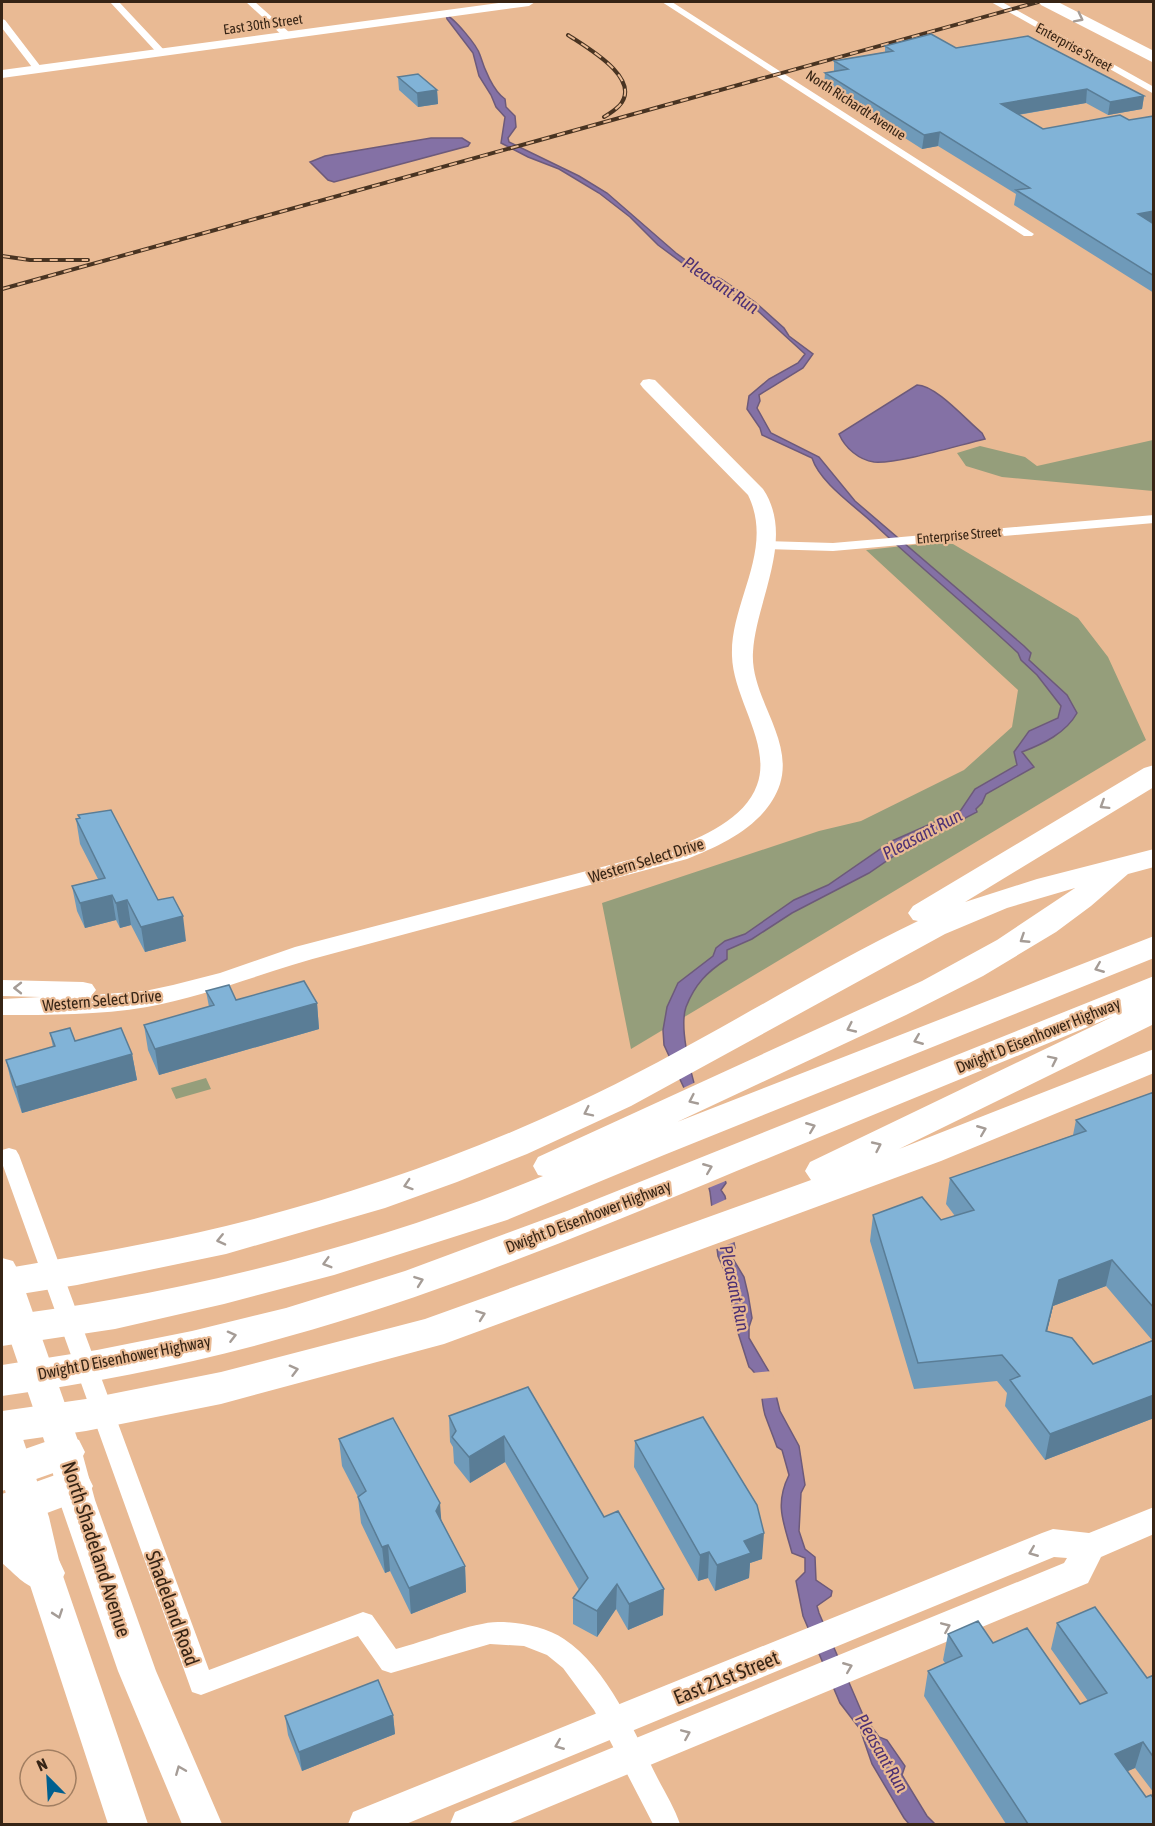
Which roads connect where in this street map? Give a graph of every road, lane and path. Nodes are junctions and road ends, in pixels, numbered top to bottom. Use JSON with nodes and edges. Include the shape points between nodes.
{"nodes":[{"id":1,"x":114,"y":2,"type":"edge"},
{"id":2,"x":250,"y":2,"type":"edge"},
{"id":3,"x":529,"y":2,"type":"edge"},
{"id":4,"x":667,"y":2,"type":"edge"},
{"id":5,"x":996,"y":2,"type":"edge"},
{"id":6,"x":1049,"y":3,"type":"edge"},
{"id":7,"x":2,"y":22,"type":"edge"},
{"id":8,"x":287,"y":36,"type":"junction"},
{"id":9,"x":162,"y":53,"type":"junction"},
{"id":10,"x":1154,"y":58,"type":"edge"},
{"id":11,"x":39,"y":69,"type":"junction"},
{"id":12,"x":2,"y":74,"type":"edge"},
{"id":13,"x":1154,"y":91,"type":"edge"},
{"id":14,"x":1028,"y":234,"type":"dead end"},
{"id":15,"x":649,"y":384,"type":"dead end"},
{"id":16,"x":1154,"y":519,"type":"edge"},
{"id":17,"x":765,"y":545,"type":"junction"},
{"id":18,"x":1154,"y":774,"type":"edge"},
{"id":19,"x":1154,"y":838,"type":"edge"},
{"id":20,"x":1154,"y":859,"type":"edge"},
{"id":21,"x":1154,"y":946,"type":"edge"},
{"id":22,"x":304,"y":953,"type":"junction"},
{"id":23,"x":1154,"y":987,"type":"edge"},
{"id":24,"x":2,"y":988,"type":"edge"},
{"id":25,"x":2,"y":1007,"type":"edge"},
{"id":26,"x":1154,"y":1010,"type":"edge"},
{"id":27,"x":734,"y":1034,"type":"junction"},
{"id":28,"x":1154,"y":1060,"type":"edge"},
{"id":29,"x":1154,"y":1066,"type":"edge"},
{"id":30,"x":1109,"y":1080,"type":"junction"},
{"id":31,"x":742,"y":1094,"type":"junction"},
{"id":32,"x":9,"y":1155,"type":"dead end"},
{"id":33,"x":770,"y":1204,"type":"junction"},
{"id":34,"x":2,"y":1270,"type":"edge"},
{"id":35,"x":2,"y":1283,"type":"edge"},
{"id":36,"x":2,"y":1331,"type":"edge"},
{"id":37,"x":2,"y":1380,"type":"edge"},
{"id":38,"x":2,"y":1427,"type":"edge"},
{"id":39,"x":69,"y":1469,"type":"junction"},
{"id":40,"x":11,"y":1490,"type":"edge"},
{"id":41,"x":1154,"y":1520,"type":"edge"},
{"id":42,"x":2,"y":1538,"type":"edge"},
{"id":43,"x":1090,"y":1546,"type":"junction"},
{"id":44,"x":44,"y":1573,"type":"junction"},
{"id":45,"x":622,"y":1739,"type":"junction"},
{"id":46,"x":128,"y":1824,"type":"edge"},
{"id":47,"x":202,"y":1824,"type":"edge"},
{"id":48,"x":366,"y":1824,"type":"edge"},
{"id":49,"x":468,"y":1824,"type":"edge"},
{"id":50,"x":667,"y":1824,"type":"edge"}],
"edges":[{"from":1,"to":9,"type":"street"},
{"from":2,"to":8,"type":"street"},
{"from":3,"to":8,"type":"main road","name":"East 30th Street"},
{"from":4,"to":14,"type":"street","name":"North Richardt Avenue"},
{"from":5,"to":13,"type":"street","name":"Enterprise Street"},
{"from":6,"to":10,"type":"highway","one_way":true},
{"from":7,"to":11,"type":"street"},
{"from":8,"to":9,"type":"main road","name":"East 30th Street"},
{"from":9,"to":11,"type":"main road","name":"East 30th Street"},
{"from":11,"to":12,"type":"main road","name":"East 30th Street"},
{"from":15,"to":17,"type":"main road","name":"Western Select Drive","via":[[758,495],[767,517]]},
{"from":16,"to":17,"type":"street","name":"Enterprise Street","via":[[822,547]]},
{"from":17,"to":22,"type":"main road","name":"Western Select Drive","via":[[742,661],[772,763],[762,798],[742,821],[679,854]]},
{"from":18,"to":27,"type":"highway","one_way":true,"via":[[817,978]]},
{"from":19,"to":31,"type":"highway","one_way":true,"via":[[1072,906],[1009,949]]},
{"from":20,"to":27,"type":"highway","via":[[1010,897],[945,921]]},
{"from":21,"to":31,"type":"highway","one_way":true},
{"from":22,"to":24,"type":"main road","name":"Western Select Drive","one_way":true,"via":[[128,987]]},
{"from":22,"to":25,"type":"main road","name":"Western Select Drive","via":[[227,979],[144,999]]},
{"from":37,"to":23,"type":"highway","name":"Dwight D Eisenhower Highway","one_way":true,"via":[[134,1358],[279,1324],[376,1296],[659,1188]]},
{"from":33,"to":26,"type":"highway","one_way":true},
{"from":27,"to":35,"type":"highway","one_way":true,"via":[[641,1086],[500,1151],[375,1196],[254,1232]]},
{"from":28,"to":30,"type":"highway"},
{"from":29,"to":30,"type":"highway"},
{"from":33,"to":30,"type":"highway","one_way":true,"via":[[928,1152]]},
{"from":31,"to":36,"type":"highway","one_way":true,"via":[[649,1134],[494,1212],[224,1290],[115,1314]]},
{"from":32,"to":45,"type":"street","name":"Shadeland Road","via":[[201,1684],[363,1623],[391,1662],[468,1638],[503,1632],[540,1639],[566,1654],[580,1669]]},
{"from":38,"to":33,"type":"highway","one_way":true,"via":[[155,1402],[273,1376],[430,1333],[714,1230]]},
{"from":34,"to":39,"type":"main road","name":"North Shadeland Avenue"},
{"from":38,"to":40,"type":"main road"},
{"from":39,"to":40,"type":"highway"},
{"from":47,"to":39,"type":"main road","name":"North Shadeland Avenue","one_way":true,"via":[[137,1671]]},
{"from":40,"to":44,"type":"main road"},
{"from":41,"to":43,"type":"main road","name":"East 21st Street"},
{"from":42,"to":44,"type":"highway"},
{"from":43,"to":45,"type":"main road","name":"East 21st Street","one_way":true,"via":[[1053,1543],[791,1650]]},
{"from":45,"to":43,"type":"main road","name":"East 21st Street","one_way":true,"via":[[805,1685],[1076,1573]]},
{"from":44,"to":46,"type":"main road","one_way":true},
{"from":45,"to":48,"type":"main road","name":"East 21st Street","one_way":true},
{"from":45,"to":49,"type":"main road","name":"East 21st Street"},
{"from":45,"to":50,"type":"street"}]}
